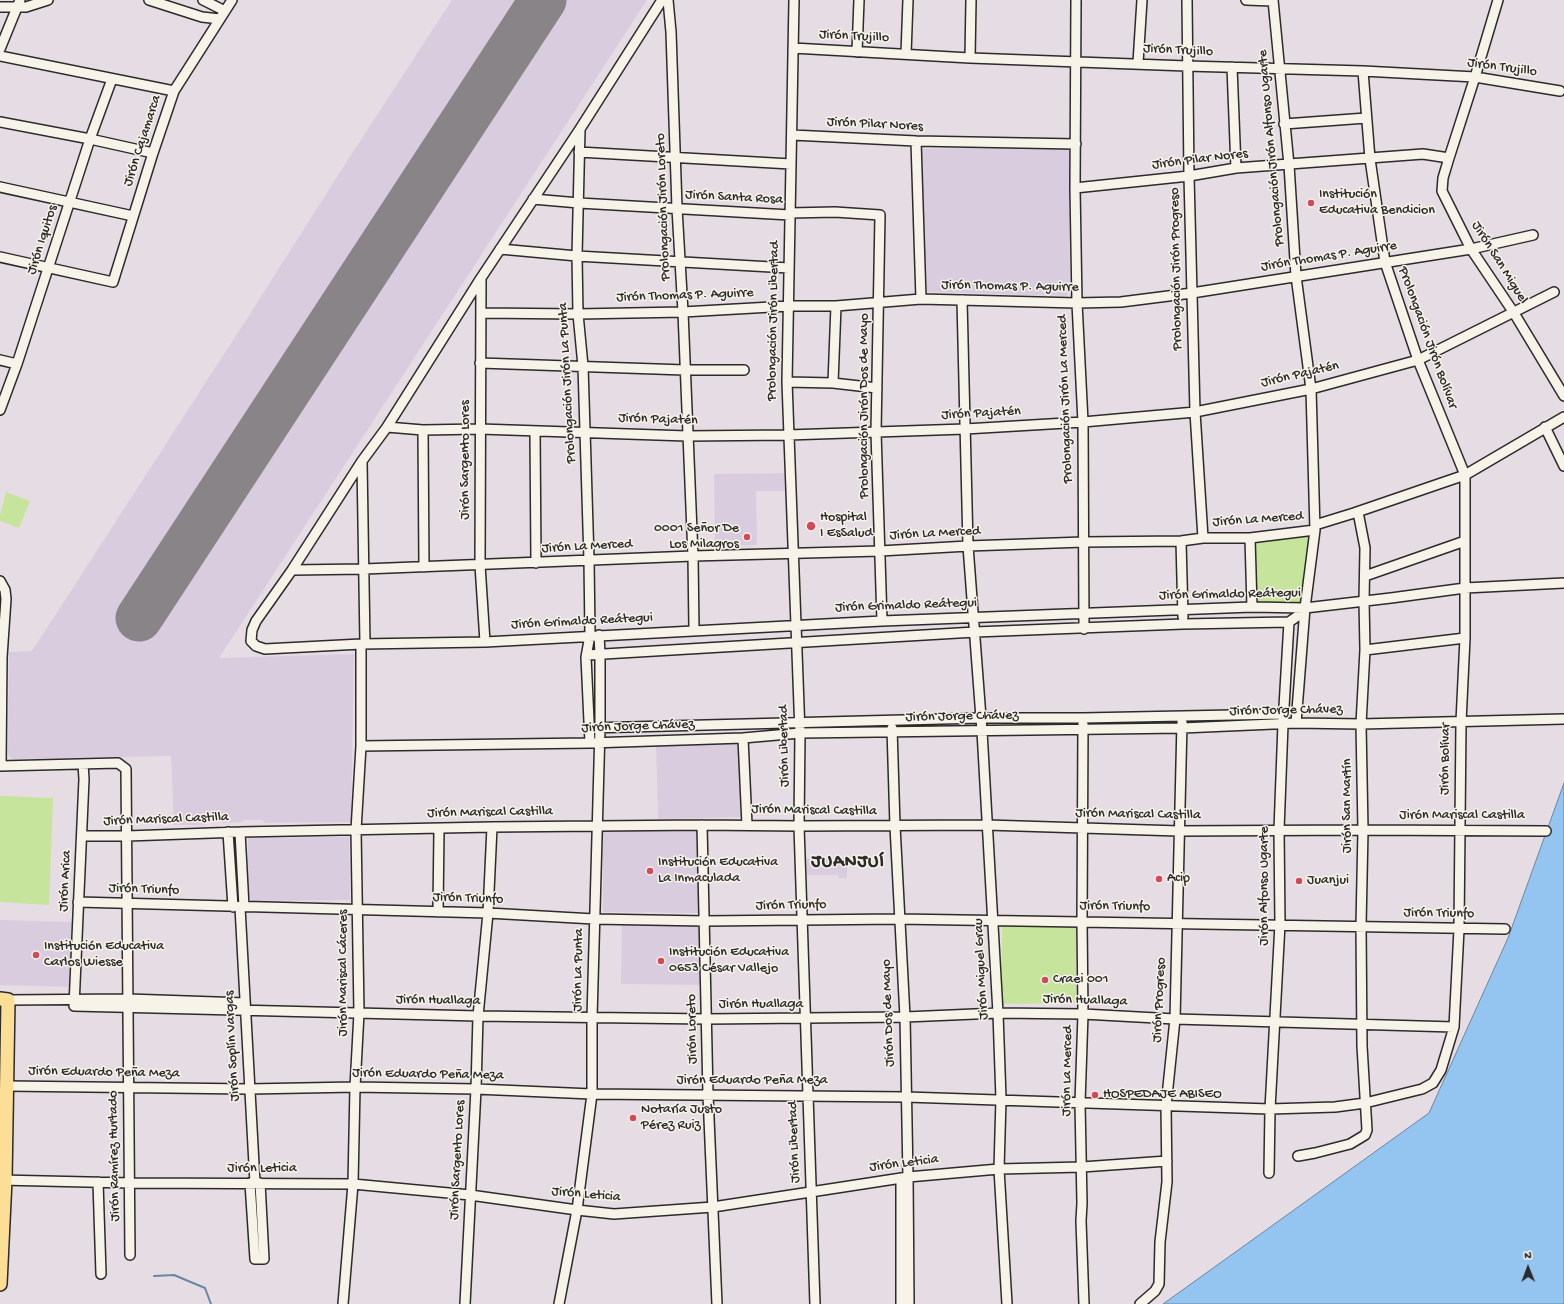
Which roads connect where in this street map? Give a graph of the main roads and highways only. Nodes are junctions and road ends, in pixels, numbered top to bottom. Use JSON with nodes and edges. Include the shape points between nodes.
{"nodes":[{"id":1,"x":4,"y":1000,"type":"edge"},
{"id":2,"x":3,"y":1180,"type":"edge"},
{"id":3,"x":0,"y":1284,"type":"edge"}],
"edges":[{"from":1,"to":2,"type":"highway","via":[[7,1086]]},
{"from":2,"to":3,"type":"highway"}]}
